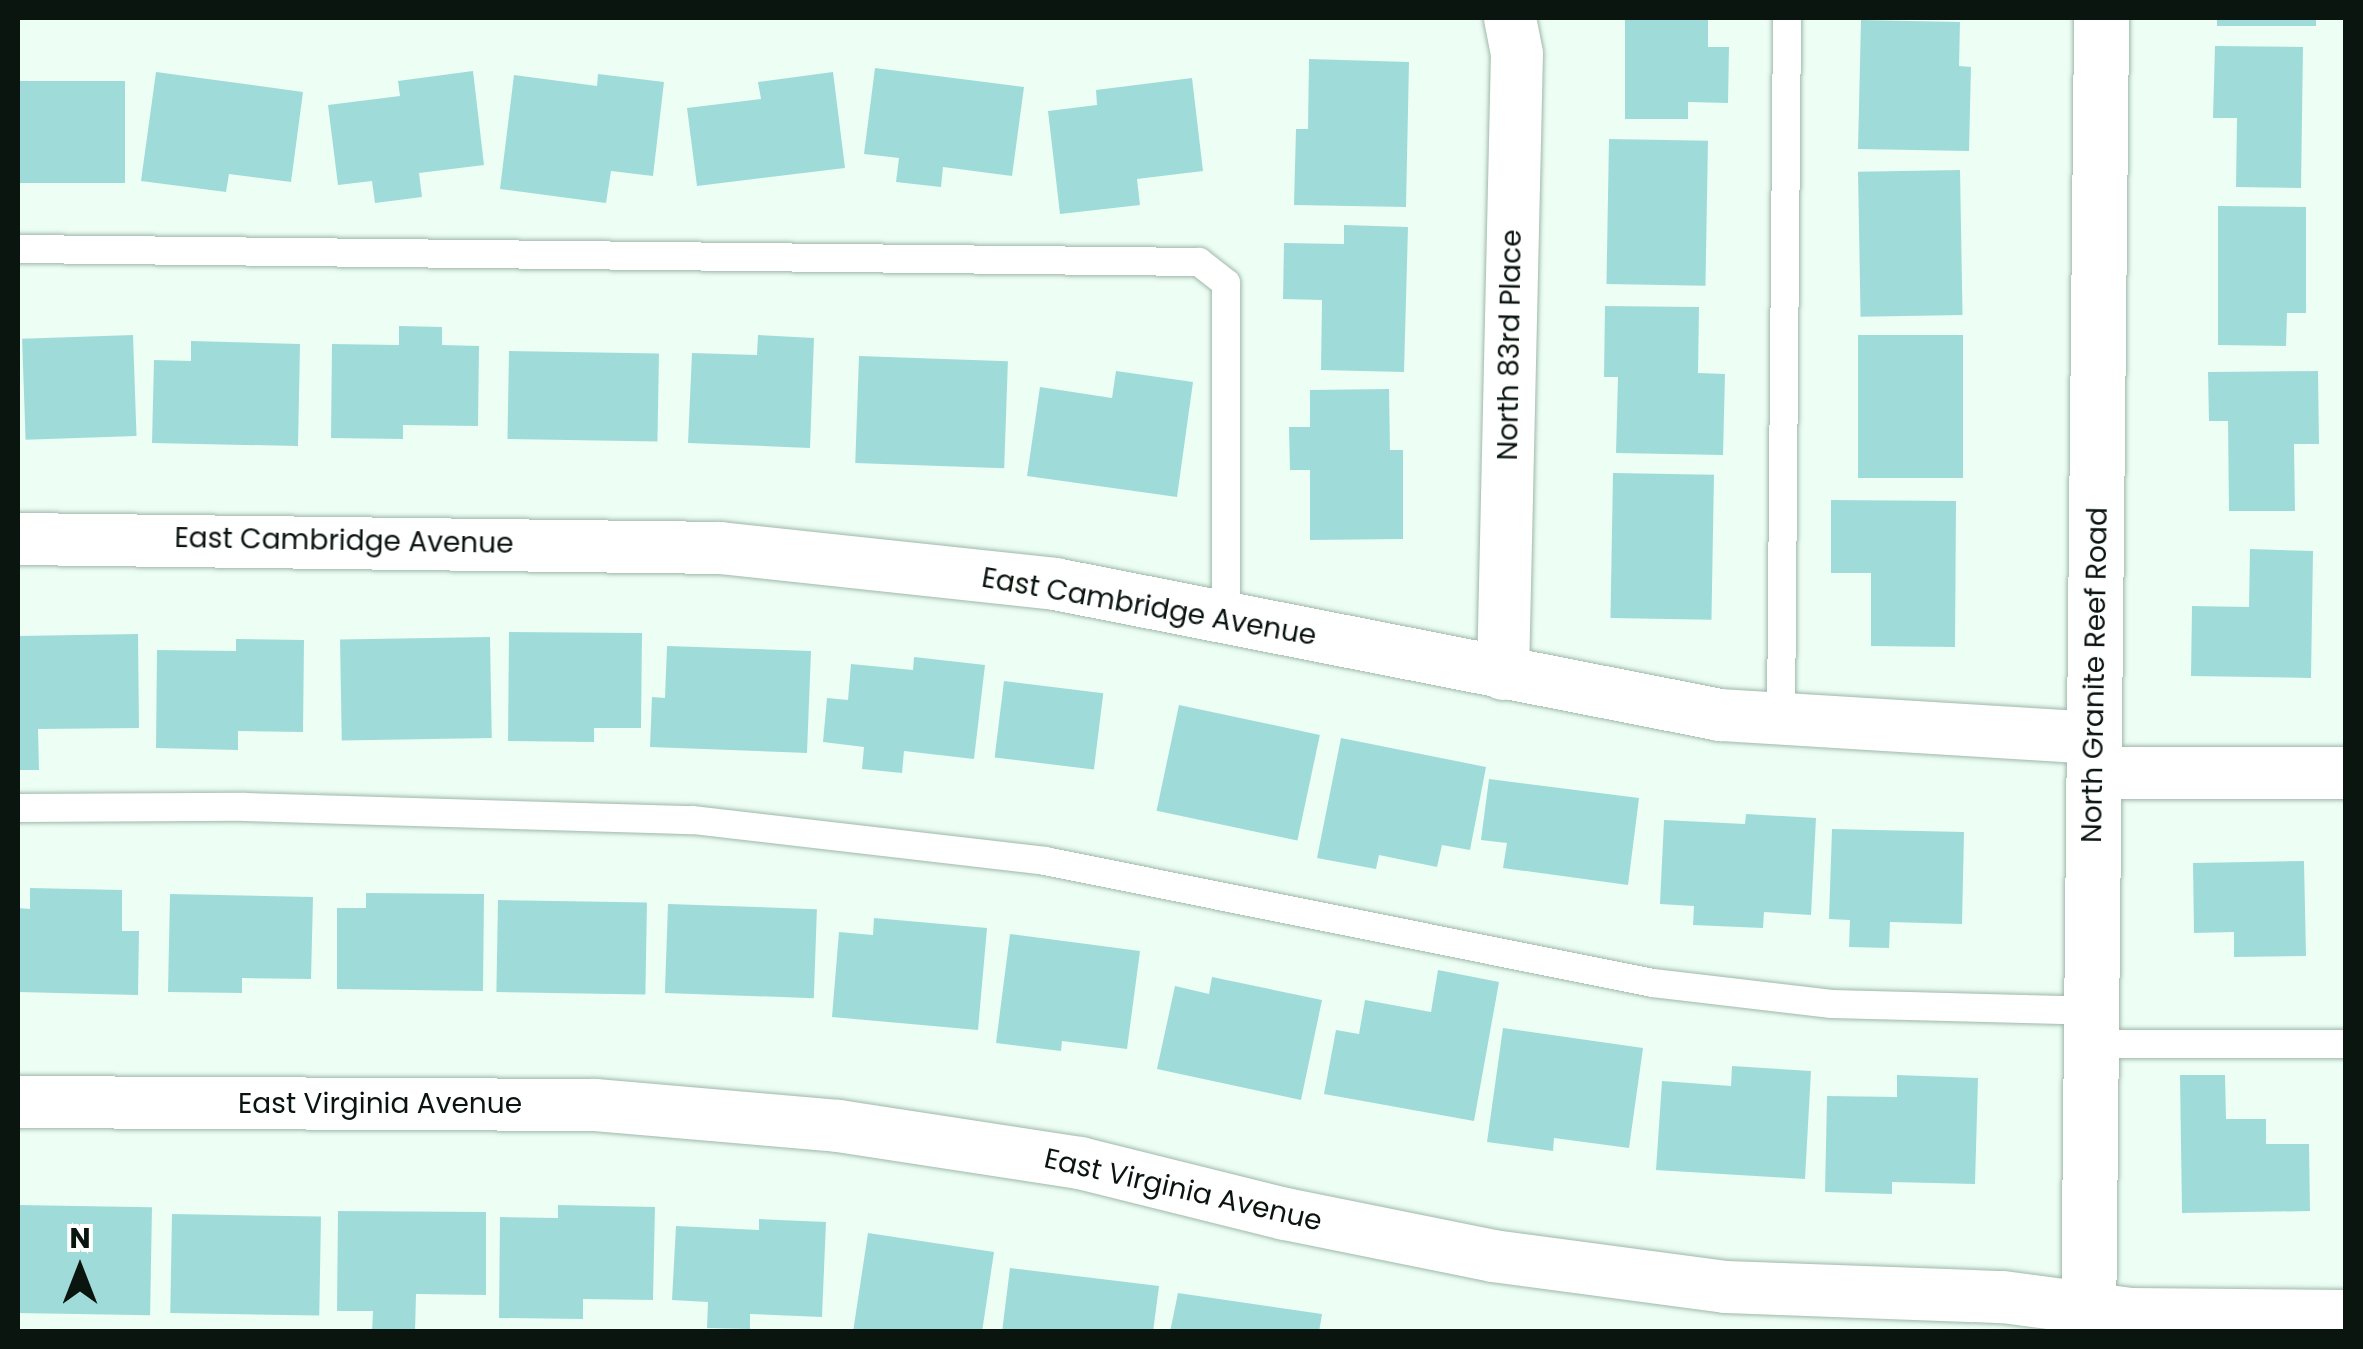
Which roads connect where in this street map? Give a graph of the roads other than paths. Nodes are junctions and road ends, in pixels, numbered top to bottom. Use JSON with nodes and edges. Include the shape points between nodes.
{"nodes":[{"id":1,"x":1510,"y":18,"type":"edge"},
{"id":2,"x":1787,"y":18,"type":"edge"},
{"id":3,"x":2101,"y":18,"type":"edge"},
{"id":4,"x":18,"y":249,"type":"edge"},
{"id":5,"x":18,"y":539,"type":"edge"},
{"id":6,"x":1226,"y":618,"type":"junction"},
{"id":7,"x":1504,"y":674,"type":"junction"},
{"id":8,"x":1781,"y":718,"type":"junction"},
{"id":9,"x":2094,"y":755,"type":"junction"},
{"id":10,"x":2346,"y":773,"type":"edge"},
{"id":11,"x":18,"y":808,"type":"edge"},
{"id":12,"x":2091,"y":1028,"type":"junction"},
{"id":13,"x":2346,"y":1044,"type":"edge"},
{"id":14,"x":18,"y":1102,"type":"edge"},
{"id":15,"x":2346,"y":1316,"type":"edge"},
{"id":16,"x":2088,"y":1321,"type":"edge"}],
"edges":[{"from":1,"to":7,"type":"street","name":"North 83rd Place","via":[[1517,54]]},
{"from":2,"to":8,"type":"lane"},
{"from":3,"to":9,"type":"street","name":"North Granite Reef Road"},
{"from":4,"to":6,"type":"lane","via":[[1199,262],[1226,283]]},
{"from":5,"to":6,"type":"street","name":"East Cambridge Avenue","via":[[720,548],[1056,584]]},
{"from":6,"to":7,"type":"street","name":"East Cambridge Avenue"},
{"from":7,"to":8,"type":"street","name":"East Cambridge Avenue","via":[[1720,715]]},
{"from":8,"to":9,"type":"street","name":"East Cambridge Avenue"},
{"from":9,"to":10,"type":"street","name":"East Cambridge Avenue"},
{"from":9,"to":12,"type":"street","name":"North Granite Reef Road"},
{"from":11,"to":12,"type":"lane","via":[[245,807],[693,820],[1045,861],[1653,983]]},
{"from":12,"to":13,"type":"lane"},
{"from":12,"to":16,"type":"street","name":"North Granite Reef Road"},
{"from":14,"to":16,"type":"street","name":"East Virginia Avenue","via":[[595,1105],[838,1126],[1080,1163],[1493,1256],[1726,1287],[2003,1296]]},
{"from":15,"to":16,"type":"street","name":"East Virginia Avenue"}]}
